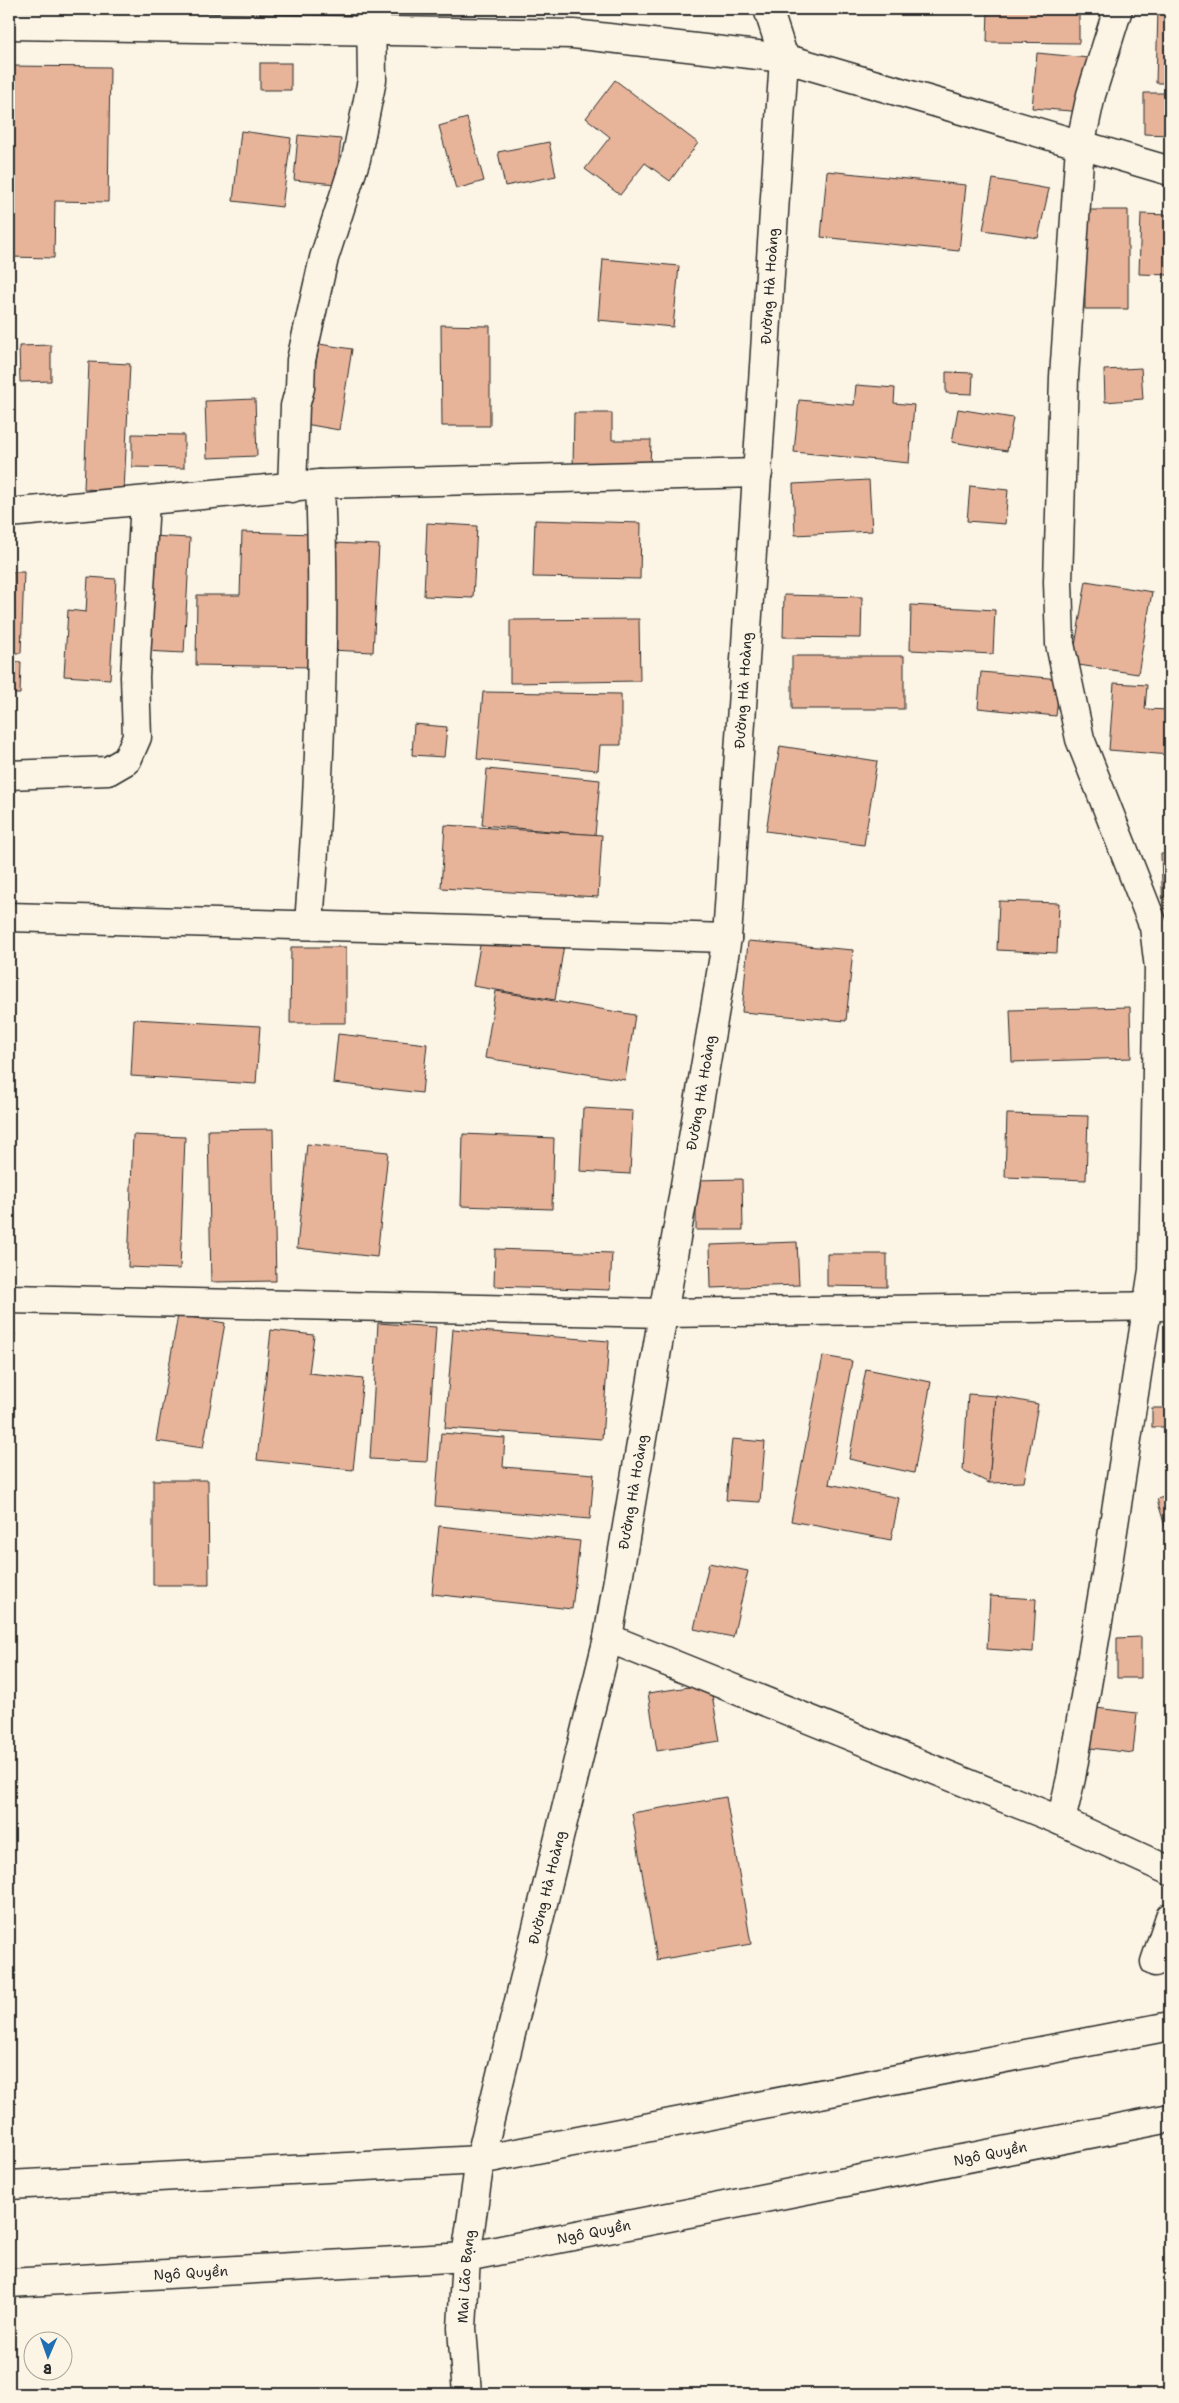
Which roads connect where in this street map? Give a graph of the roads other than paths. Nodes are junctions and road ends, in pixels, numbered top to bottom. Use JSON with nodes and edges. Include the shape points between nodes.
{"nodes":[{"id":1,"x":768,"y":9,"type":"edge"},
{"id":2,"x":1118,"y":9,"type":"edge"},
{"id":3,"x":371,"y":19,"type":"edge"},
{"id":4,"x":9,"y":25,"type":"edge"},
{"id":5,"x":784,"y":58,"type":"junction"},
{"id":6,"x":1080,"y":146,"type":"junction"},
{"id":7,"x":1170,"y":171,"type":"edge"},
{"id":8,"x":758,"y":473,"type":"junction"},
{"id":9,"x":320,"y":484,"type":"junction"},
{"id":10,"x":292,"y":488,"type":"junction"},
{"id":11,"x":146,"y":501,"type":"junction"},
{"id":12,"x":9,"y":513,"type":"edge"},
{"id":13,"x":9,"y":775,"type":"edge"},
{"id":14,"x":9,"y":917,"type":"edge"},
{"id":15,"x":309,"y":924,"type":"junction"},
{"id":16,"x":727,"y":938,"type":"junction"},
{"id":17,"x":9,"y":1299,"type":"edge"},
{"id":18,"x":1159,"y":1306,"type":"edge"},
{"id":19,"x":664,"y":1313,"type":"junction"},
{"id":20,"x":608,"y":1638,"type":"junction"},
{"id":21,"x":1061,"y":1821,"type":"junction"},
{"id":22,"x":1170,"y":1871,"type":"edge"},
{"id":23,"x":1170,"y":1917,"type":"edge"},
{"id":24,"x":1155,"y":1962,"type":"dead end"},
{"id":25,"x":1170,"y":2026,"type":"edge"},
{"id":26,"x":1170,"y":2118,"type":"edge"},
{"id":27,"x":480,"y":2160,"type":"junction"},
{"id":28,"x":9,"y":2184,"type":"edge"},
{"id":29,"x":466,"y":2257,"type":"junction"},
{"id":30,"x":9,"y":2283,"type":"edge"},
{"id":31,"x":466,"y":2394,"type":"edge"}],
"edges":[{"from":1,"to":5,"type":"street","name":"Đường Hà Hoàng"},
{"from":2,"to":6,"type":"street","via":[[1091,96]]},
{"from":3,"to":4,"type":"street"},
{"from":3,"to":5,"type":"street","via":[[573,34]]},
{"from":3,"to":10,"type":"street","via":[[372,80],[358,150],[324,258],[301,360],[300,388],[295,406]]},
{"from":5,"to":6,"type":"street"},
{"from":5,"to":8,"type":"street","name":"Đường Hà Hoàng"},
{"from":6,"to":7,"type":"street"},
{"from":6,"to":18,"type":"street","via":[[1064,377],[1058,582],[1060,644],[1080,739],[1154,927],[1160,968],[1153,1270]]},
{"from":8,"to":9,"type":"street"},
{"from":8,"to":16,"type":"street","name":"Đường Hà Hoàng"},
{"from":9,"to":10,"type":"street"},
{"from":9,"to":15,"type":"street","via":[[323,536],[320,779]]},
{"from":10,"to":11,"type":"street"},
{"from":11,"to":12,"type":"street"},
{"from":11,"to":13,"type":"street","via":[[136,677],[137,737],[127,760],[108,771]]},
{"from":14,"to":15,"type":"street"},
{"from":15,"to":16,"type":"street"},
{"from":16,"to":19,"type":"street","name":"Đường Hà Hoàng"},
{"from":17,"to":19,"type":"street"},
{"from":18,"to":19,"type":"street"},
{"from":18,"to":21,"type":"street"},
{"from":19,"to":20,"type":"street","name":"Đường Hà Hoàng"},
{"from":20,"to":21,"type":"street"},
{"from":20,"to":27,"type":"street","name":"Đường Hà Hoàng"},
{"from":21,"to":22,"type":"street"},
{"from":23,"to":24,"type":"street"},
{"from":25,"to":27,"type":"street"},
{"from":26,"to":29,"type":"street","name":"Ngô Quyền"},
{"from":27,"to":28,"type":"street"},
{"from":27,"to":29,"type":"street","name":"Mai Lão Bạng"},
{"from":29,"to":30,"type":"street","name":"Ngô Quyền"},
{"from":29,"to":31,"type":"street","name":"Mai Lão Bạng","via":[[462,2328]]}]}
